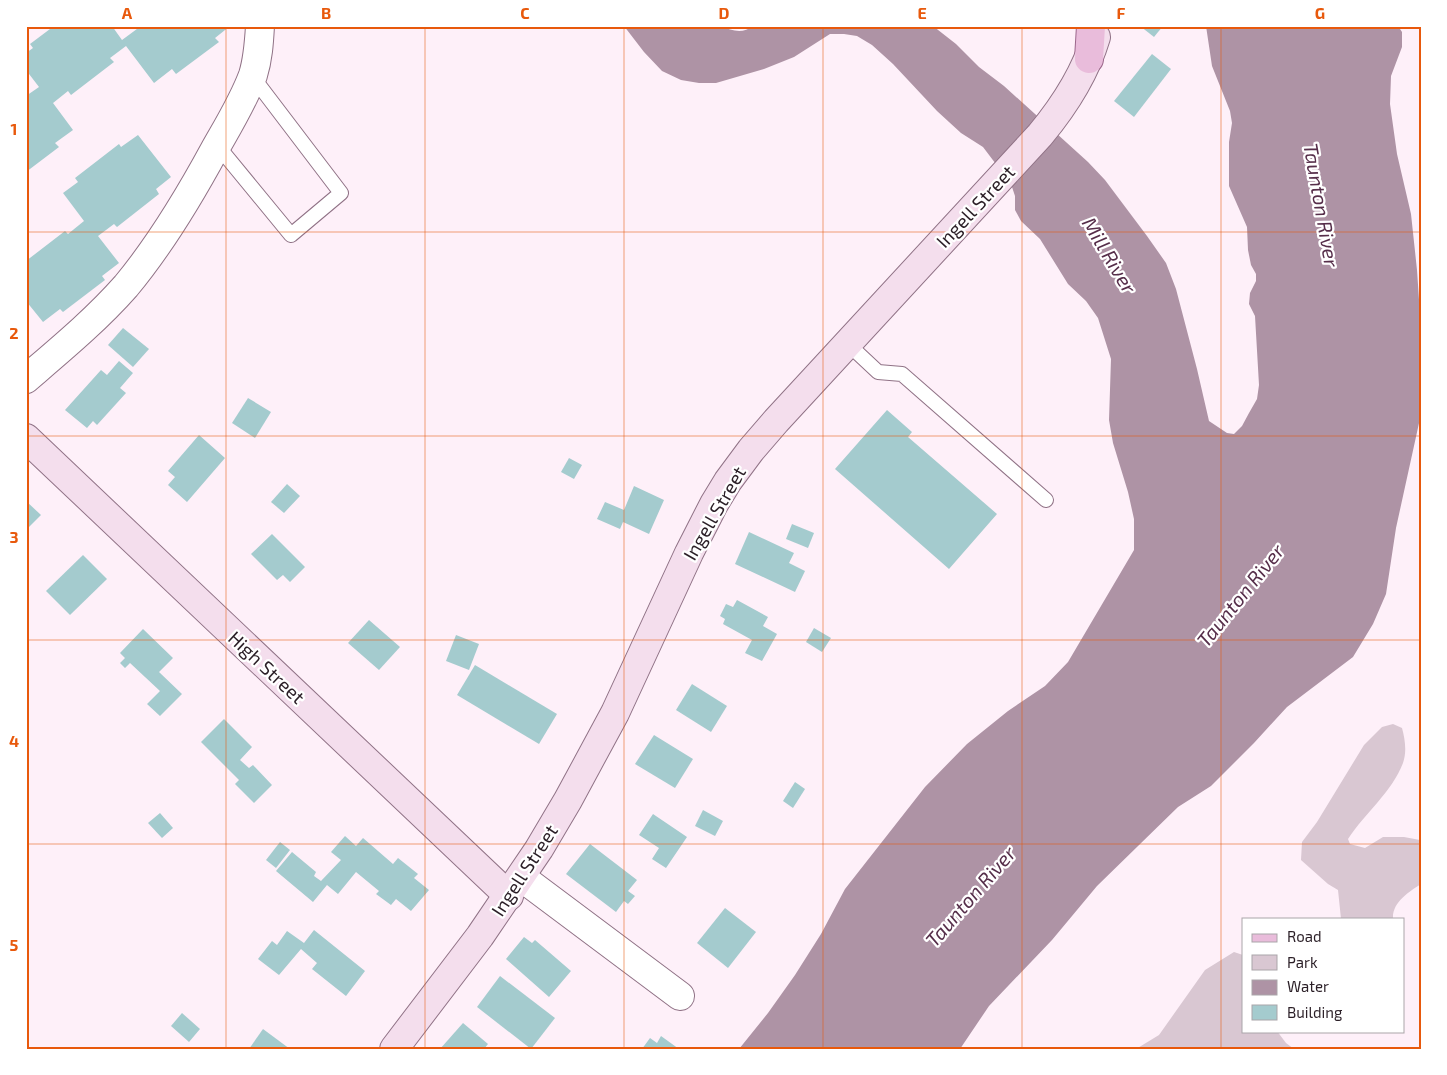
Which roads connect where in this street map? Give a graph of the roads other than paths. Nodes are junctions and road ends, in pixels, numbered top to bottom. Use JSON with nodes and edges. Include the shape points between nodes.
{"nodes":[{"id":1,"x":260,"y":26,"type":"edge"},
{"id":2,"x":1091,"y":26,"type":"edge"},
{"id":3,"x":1100,"y":26,"type":"edge"},
{"id":4,"x":1089,"y":59,"type":"junction"},
{"id":5,"x":252,"y":76,"type":"junction"},
{"id":6,"x":217,"y":145,"type":"junction"},
{"id":7,"x":847,"y":343,"type":"junction"},
{"id":8,"x":26,"y":379,"type":"edge"},
{"id":9,"x":26,"y":438,"type":"edge"},
{"id":10,"x":1046,"y":500,"type":"dead end"},
{"id":11,"x":515,"y":886,"type":"junction"},
{"id":12,"x":680,"y":996,"type":"dead end"},
{"id":13,"x":394,"y":1049,"type":"edge"}],
"edges":[{"from":1,"to":5,"type":"street"},
{"from":2,"to":4,"type":"main road"},
{"from":3,"to":4,"type":"street","name":"Ingell Street"},
{"from":4,"to":7,"type":"street","name":"Ingell Street","via":[[1063,106],[1040,135]]},
{"from":5,"to":6,"type":"street"},
{"from":5,"to":6,"type":"lane","via":[[341,192],[291,235]]},
{"from":6,"to":8,"type":"street","via":[[158,244],[125,286],[84,329]]},
{"from":7,"to":10,"type":"lane","via":[[878,372],[902,374]]},
{"from":7,"to":11,"type":"street","name":"Ingell Street","via":[[770,428],[728,481],[689,553],[596,751]]},
{"from":9,"to":11,"type":"street","name":"High Street"},
{"from":11,"to":12,"type":"street"},
{"from":11,"to":13,"type":"street","name":"Ingell Street"}]}
